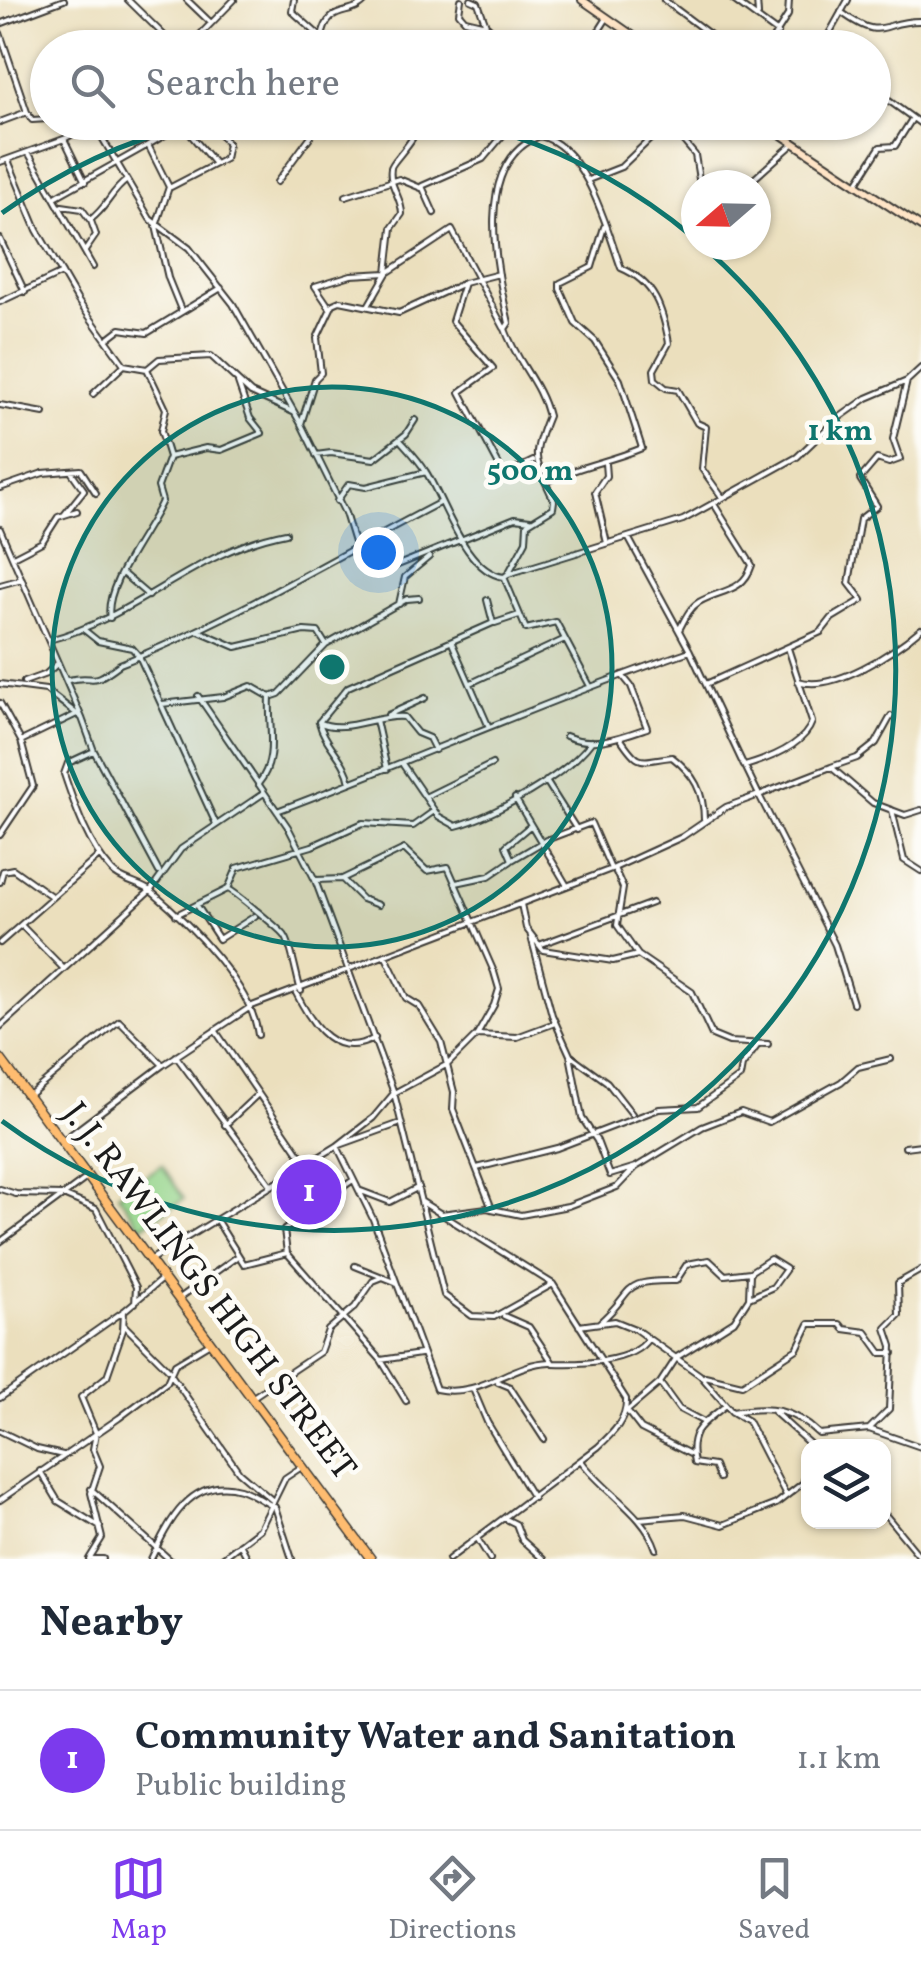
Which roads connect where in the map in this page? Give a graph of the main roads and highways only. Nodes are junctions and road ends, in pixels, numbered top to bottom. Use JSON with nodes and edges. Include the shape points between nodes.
{"nodes":[{"id":1,"x":0,"y":1058,"type":"edge"},
{"id":2,"x":371,"y":1559,"type":"edge"}],
"edges":[{"from":1,"to":2,"type":"main road","name":"J. J. RAWLINGS HIGH STREET"}]}
